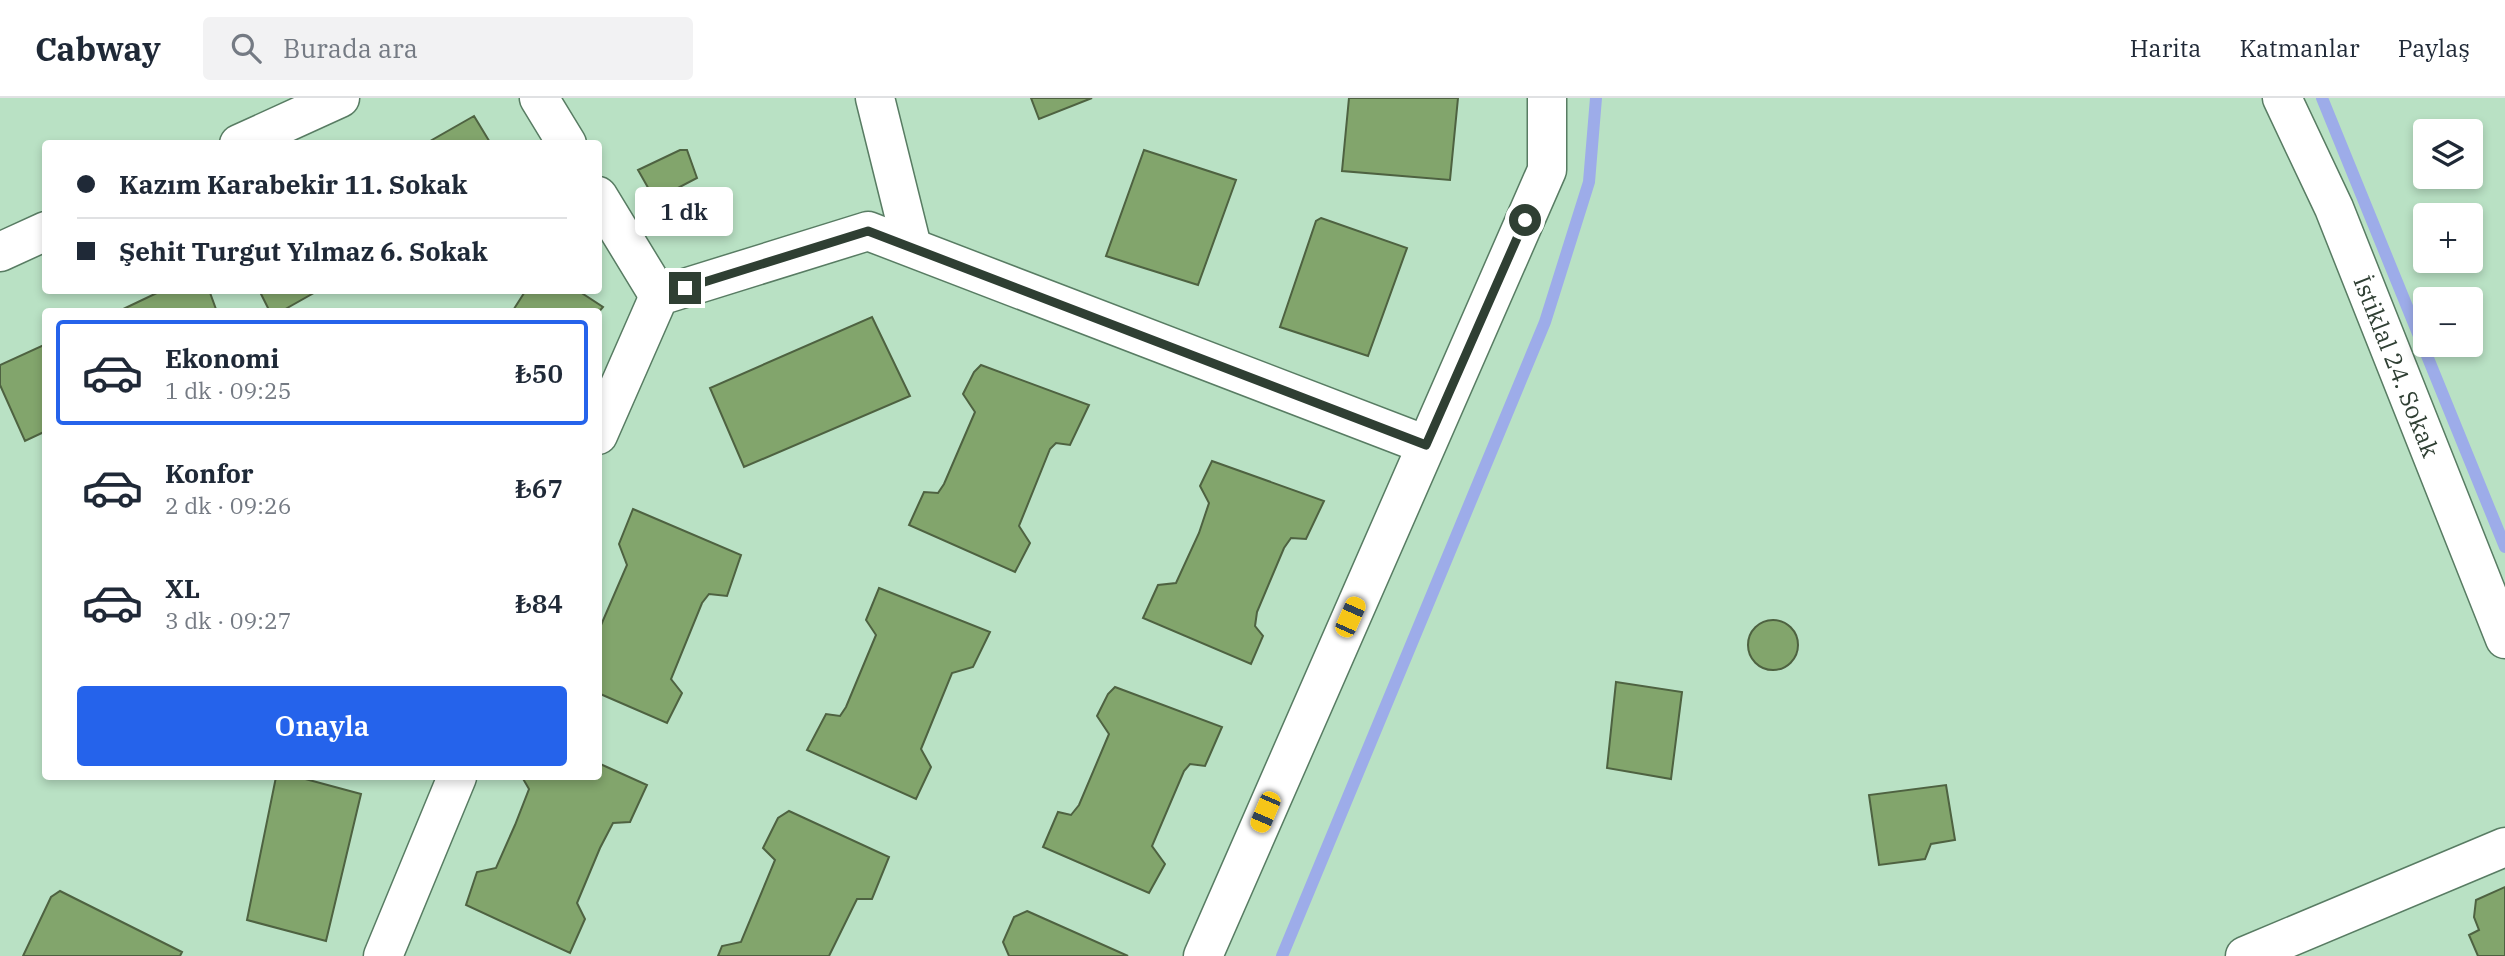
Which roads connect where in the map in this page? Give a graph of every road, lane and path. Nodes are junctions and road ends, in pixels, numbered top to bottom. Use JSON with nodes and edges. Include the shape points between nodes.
{"nodes":[{"id":1,"x":340,"y":98,"type":"edge"},
{"id":2,"x":539,"y":98,"type":"edge"},
{"id":3,"x":875,"y":98,"type":"edge"},
{"id":4,"x":1547,"y":98,"type":"edge"},
{"id":5,"x":2282,"y":98,"type":"edge"},
{"id":6,"x":248,"y":140,"type":"edge"},
{"id":7,"x":565,"y":140,"type":"edge"},
{"id":8,"x":602,"y":203,"type":"edge"},
{"id":9,"x":42,"y":233,"type":"edge"},
{"id":10,"x":912,"y":247,"type":"junction"},
{"id":11,"x":0,"y":251,"type":"edge"},
{"id":12,"x":659,"y":296,"type":"junction"},
{"id":13,"x":602,"y":426,"type":"edge"},
{"id":14,"x":1426,"y":445,"type":"junction"},
{"id":15,"x":2503,"y":632,"type":"edge"},
{"id":16,"x":456,"y":780,"type":"edge"},
{"id":17,"x":2505,"y":848,"type":"edge"},
{"id":18,"x":383,"y":956,"type":"edge"},
{"id":19,"x":1203,"y":956,"type":"edge"},
{"id":20,"x":2245,"y":956,"type":"edge"}],
"edges":[{"from":1,"to":6,"type":"street"},
{"from":2,"to":7,"type":"street"},
{"from":3,"to":10,"type":"street"},
{"from":4,"to":14,"type":"street","via":[[1547,170]]},
{"from":5,"to":15,"type":"street","name":"İstiklal 24. Sokak","via":[[2334,208]]},
{"from":8,"to":12,"type":"street"},
{"from":9,"to":11,"type":"street"},
{"from":10,"to":12,"type":"street","via":[[868,231]]},
{"from":10,"to":14,"type":"street"},
{"from":12,"to":13,"type":"street"},
{"from":14,"to":19,"type":"street"},
{"from":16,"to":18,"type":"street"},
{"from":17,"to":20,"type":"street"}]}
